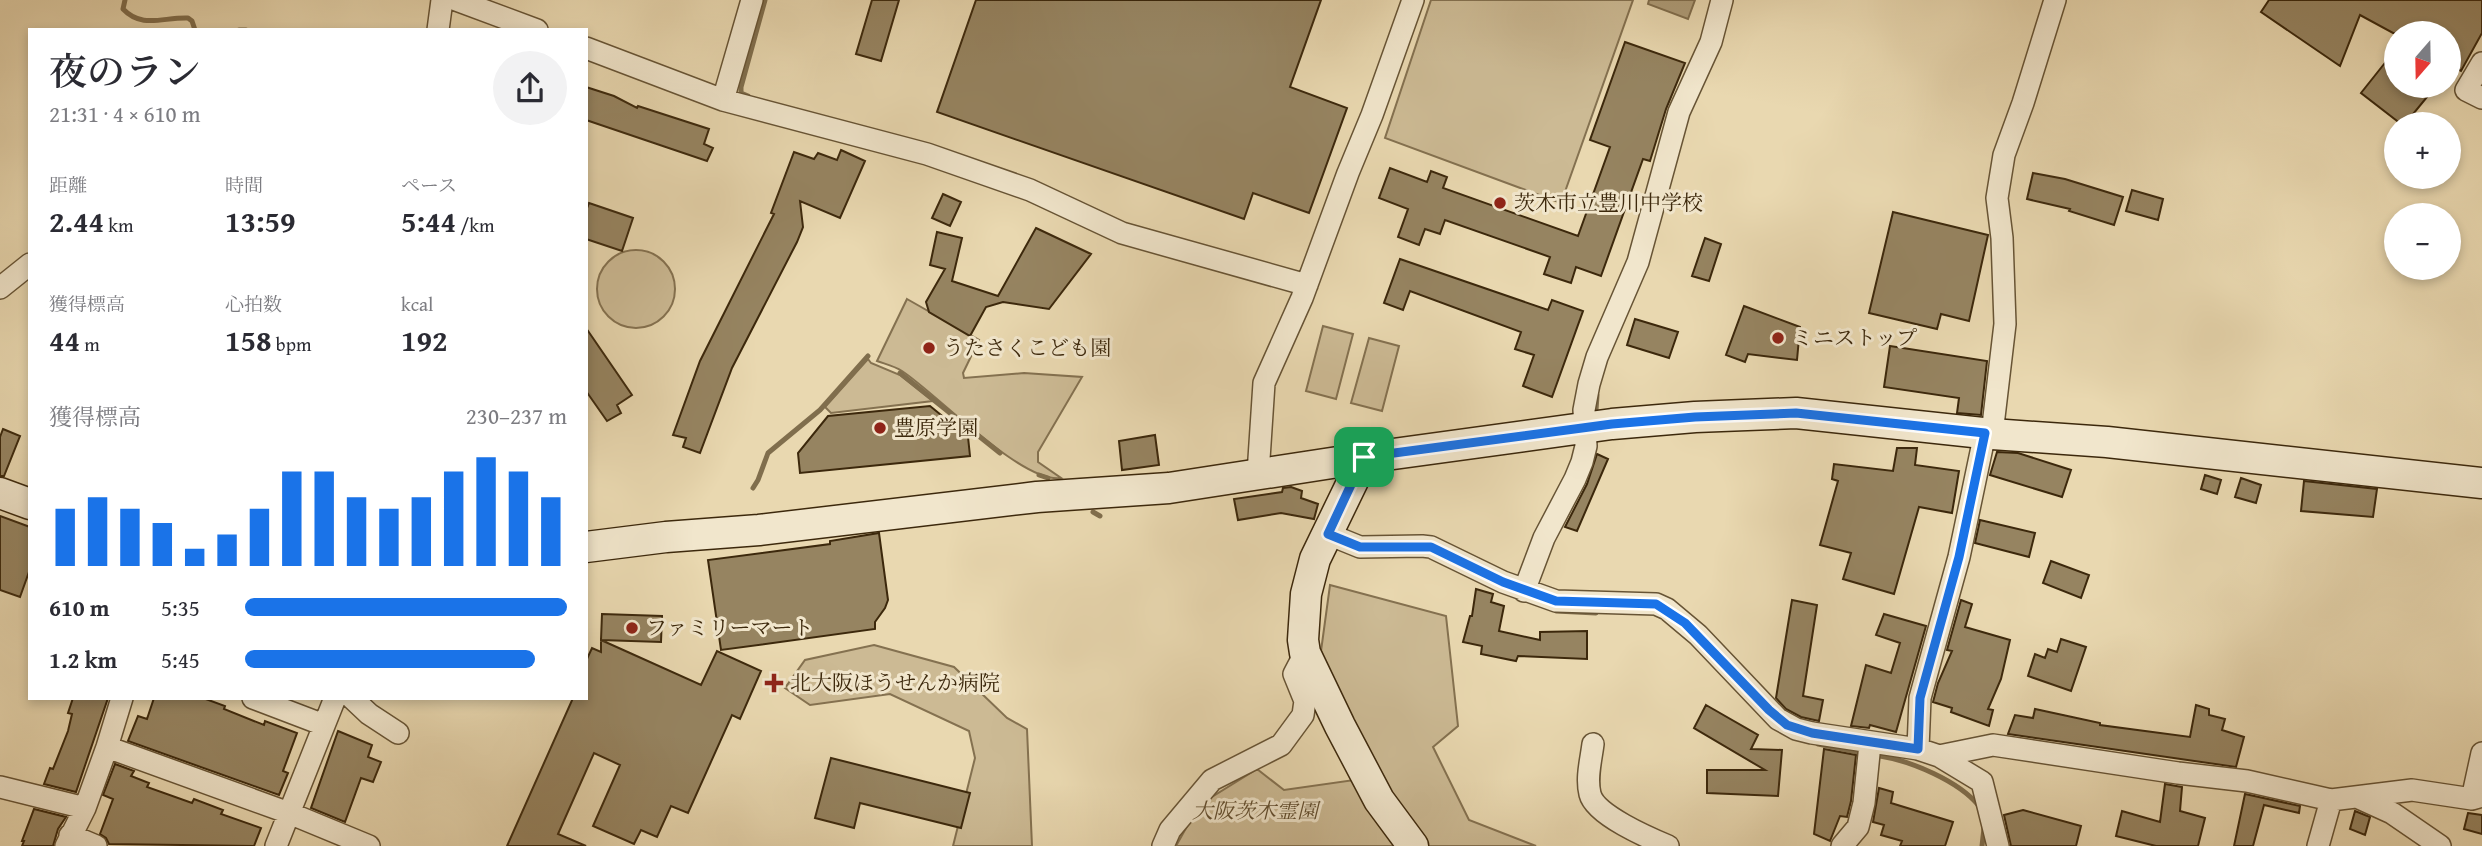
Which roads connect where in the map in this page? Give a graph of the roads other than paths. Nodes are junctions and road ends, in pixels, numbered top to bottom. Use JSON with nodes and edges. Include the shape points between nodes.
{"nodes":[{"id":1,"x":442,"y":0,"type":"edge"},
{"id":2,"x":456,"y":0,"type":"edge"},
{"id":3,"x":752,"y":0,"type":"edge"},
{"id":4,"x":1413,"y":0,"type":"edge"},
{"id":5,"x":1722,"y":0,"type":"edge"},
{"id":6,"x":2055,"y":0,"type":"edge"},
{"id":7,"x":438,"y":28,"type":"edge"},
{"id":8,"x":532,"y":28,"type":"edge"},
{"id":9,"x":588,"y":49,"type":"edge"},
{"id":10,"x":2482,"y":62,"type":"edge"},
{"id":11,"x":2482,"y":98,"type":"edge"},
{"id":12,"x":723,"y":100,"type":"junction"},
{"id":13,"x":28,"y":266,"type":"edge"},
{"id":14,"x":1307,"y":285,"type":"junction"},
{"id":15,"x":0,"y":288,"type":"edge"},
{"id":16,"x":1585,"y":428,"type":"junction"},
{"id":17,"x":1988,"y":434,"type":"junction"},
{"id":18,"x":1364,"y":457,"type":"junction"},
{"id":19,"x":1258,"y":474,"type":"junction"},
{"id":20,"x":2482,"y":483,"type":"edge"},
{"id":21,"x":0,"y":493,"type":"edge"},
{"id":22,"x":28,"y":503,"type":"edge"},
{"id":23,"x":1328,"y":534,"type":"junction"},
{"id":24,"x":588,"y":547,"type":"edge"},
{"id":25,"x":1524,"y":590,"type":"junction"},
{"id":26,"x":1305,"y":653,"type":"junction"},
{"id":27,"x":121,"y":700,"type":"edge"},
{"id":28,"x":258,"y":700,"type":"edge"},
{"id":29,"x":334,"y":700,"type":"edge"},
{"id":30,"x":354,"y":700,"type":"edge"},
{"id":31,"x":324,"y":725,"type":"junction"},
{"id":32,"x":398,"y":733,"type":"dead end"},
{"id":33,"x":1593,"y":744,"type":"dead end"},
{"id":34,"x":1870,"y":744,"type":"junction"},
{"id":35,"x":107,"y":747,"type":"junction"},
{"id":36,"x":1918,"y":749,"type":"junction"},
{"id":37,"x":2482,"y":753,"type":"edge"},
{"id":38,"x":1939,"y":756,"type":"junction"},
{"id":39,"x":0,"y":787,"type":"edge"},
{"id":40,"x":2477,"y":797,"type":"edge"},
{"id":41,"x":2359,"y":798,"type":"junction"},
{"id":42,"x":2331,"y":800,"type":"junction"},
{"id":43,"x":85,"y":808,"type":"junction"},
{"id":44,"x":289,"y":813,"type":"junction"},
{"id":45,"x":68,"y":840,"type":"edge"},
{"id":46,"x":96,"y":846,"type":"edge"},
{"id":47,"x":276,"y":846,"type":"edge"},
{"id":48,"x":369,"y":846,"type":"edge"},
{"id":49,"x":1163,"y":846,"type":"edge"},
{"id":50,"x":1413,"y":846,"type":"edge"},
{"id":51,"x":1668,"y":846,"type":"edge"},
{"id":52,"x":1842,"y":846,"type":"edge"},
{"id":53,"x":1998,"y":846,"type":"edge"},
{"id":54,"x":2318,"y":846,"type":"edge"},
{"id":55,"x":2441,"y":846,"type":"edge"}],
"edges":[{"from":1,"to":7,"type":"street"},
{"from":2,"to":8,"type":"street"},
{"from":3,"to":12,"type":"street"},
{"from":4,"to":14,"type":"street"},
{"from":5,"to":16,"type":"street","via":[[1711,42],[1679,112],[1638,262],[1597,357],[1584,410]]},
{"from":6,"to":17,"type":"street","via":[[2004,155],[1997,198],[2005,324],[1997,406]]},
{"from":9,"to":12,"type":"street"},
{"from":10,"to":11,"type":"street","via":[[2466,90]]},
{"from":12,"to":14,"type":"street","via":[[927,154],[1030,190],[1122,233]]},
{"from":13,"to":15,"type":"street"},
{"from":14,"to":19,"type":"street","via":[[1264,383]]},
{"from":16,"to":17,"type":"street","via":[[1796,413]]},
{"from":16,"to":18,"type":"street"},
{"from":16,"to":25,"type":"street","via":[[1586,446],[1575,479],[1544,538]]},
{"from":17,"to":20,"type":"street","via":[[2107,442]]},
{"from":17,"to":36,"type":"street","via":[[1920,698]]},
{"from":18,"to":19,"type":"street"},
{"from":18,"to":23,"type":"street"},
{"from":19,"to":24,"type":"street","via":[[1168,488],[1037,497]]},
{"from":21,"to":22,"type":"street"},
{"from":23,"to":25,"type":"street","via":[[1360,547],[1431,547]]},
{"from":23,"to":26,"type":"street","via":[[1315,559],[1306,594]]},
{"from":25,"to":34,"type":"street","via":[[1565,602],[1656,604],[1685,623],[1787,725]]},
{"from":26,"to":49,"type":"street","via":[[1294,674],[1305,701],[1303,715],[1281,745],[1212,780]]},
{"from":26,"to":50,"type":"street","via":[[1379,800]]},
{"from":27,"to":35,"type":"street"},
{"from":28,"to":31,"type":"street"},
{"from":29,"to":31,"type":"street"},
{"from":30,"to":32,"type":"street"},
{"from":31,"to":44,"type":"street"},
{"from":33,"to":51,"type":"street","via":[[1588,779],[1591,797],[1629,828]]},
{"from":34,"to":36,"type":"street"},
{"from":34,"to":52,"type":"street","via":[[1858,827]]},
{"from":35,"to":43,"type":"street"},
{"from":35,"to":44,"type":"street"},
{"from":36,"to":38,"type":"street"},
{"from":37,"to":40,"type":"street"},
{"from":38,"to":42,"type":"street","via":[[1993,746],[2248,780]]},
{"from":38,"to":53,"type":"street","via":[[1982,782]]},
{"from":39,"to":43,"type":"street"},
{"from":40,"to":41,"type":"street","via":[[2413,790]]},
{"from":41,"to":42,"type":"street"},
{"from":41,"to":55,"type":"street","via":[[2392,813]]},
{"from":42,"to":54,"type":"street"},
{"from":43,"to":45,"type":"street"},
{"from":44,"to":47,"type":"street"},
{"from":44,"to":48,"type":"street"},
{"from":45,"to":46,"type":"street"}]}
